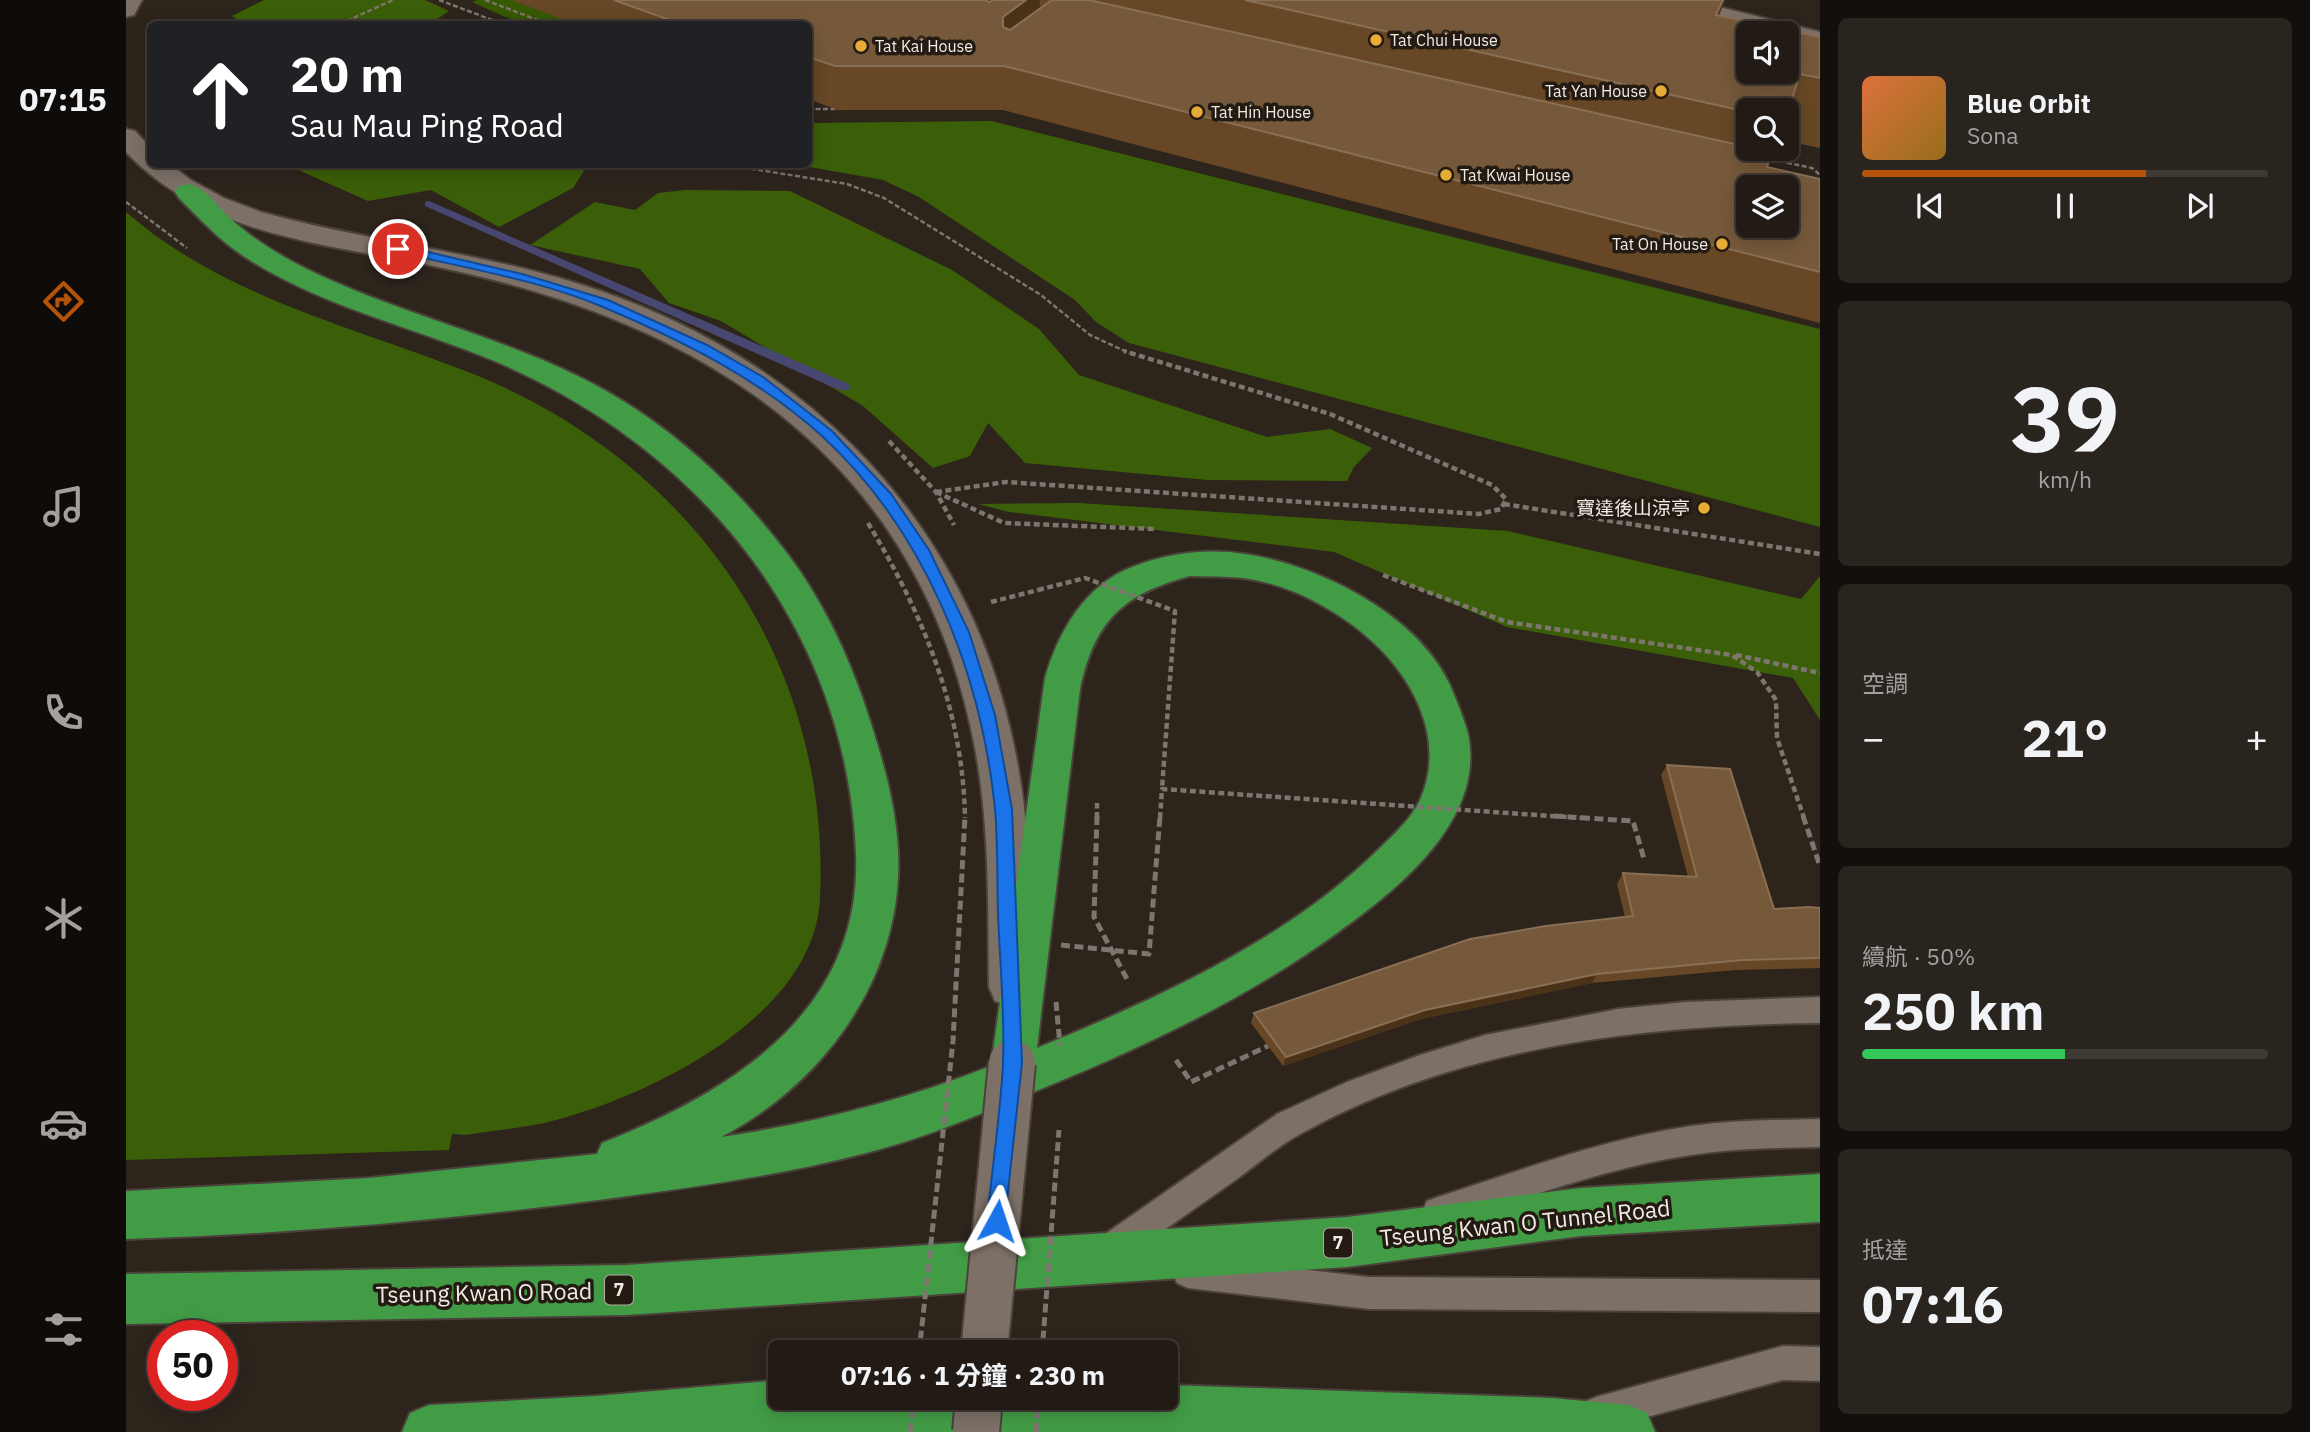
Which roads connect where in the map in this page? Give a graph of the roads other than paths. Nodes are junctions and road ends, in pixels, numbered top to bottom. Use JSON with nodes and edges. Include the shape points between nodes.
{"nodes":[{"id":1,"x":130,"y":0,"type":"edge"},
{"id":2,"x":1673,"y":0,"type":"edge"},
{"id":3,"x":126,"y":10,"type":"edge"},
{"id":4,"x":1820,"y":37,"type":"edge"},
{"id":5,"x":126,"y":114,"type":"edge"},
{"id":6,"x":126,"y":125,"type":"edge"},
{"id":7,"x":126,"y":137,"type":"edge"},
{"id":8,"x":147,"y":158,"type":"edge"},
{"id":9,"x":158,"y":168,"type":"edge"},
{"id":10,"x":189,"y":192,"type":"junction"},
{"id":11,"x":1820,"y":1010,"type":"edge"},
{"id":12,"x":1012,"y":1063,"type":"junction"},
{"id":13,"x":1820,"y":1133,"type":"edge"},
{"id":14,"x":464,"y":1195,"type":"junction"},
{"id":15,"x":1820,"y":1198,"type":"edge"},
{"id":16,"x":126,"y":1215,"type":"edge"},
{"id":17,"x":1347,"y":1242,"type":"junction"},
{"id":18,"x":1094,"y":1261,"type":"junction"},
{"id":19,"x":1820,"y":1296,"type":"edge"},
{"id":20,"x":126,"y":1299,"type":"edge"},
{"id":21,"x":985,"y":1340,"type":"edge"},
{"id":22,"x":1820,"y":1364,"type":"edge"},
{"id":23,"x":768,"y":1408,"type":"edge"},
{"id":24,"x":826,"y":1410,"type":"edge"},
{"id":25,"x":978,"y":1410,"type":"edge"},
{"id":26,"x":1130,"y":1410,"type":"edge"},
{"id":27,"x":1552,"y":1425,"type":"junction"},
{"id":28,"x":429,"y":1432,"type":"edge"},
{"id":29,"x":939,"y":1432,"type":"edge"},
{"id":30,"x":976,"y":1432,"type":"edge"},
{"id":31,"x":1628,"y":1432,"type":"edge"}],
"edges":[{"from":1,"to":3,"type":"main road"},
{"from":2,"to":4,"type":"lane","via":[[1742,24]]},
{"from":5,"to":6,"type":"main road"},
{"from":7,"to":8,"type":"main road"},
{"from":9,"to":10,"type":"main road"},
{"from":10,"to":12,"type":"main road","via":[[259,220],[446,259],[604,302],[684,337],[759,380],[827,434],[886,498],[923,554],[961,632],[988,715],[1003,809]]},
{"from":10,"to":14,"type":"highway","via":[[226,231],[266,260],[345,297],[551,374],[618,412],[681,457],[728,502],[785,574],[814,622],[855,732],[870,794],[878,862],[877,912],[863,963],[834,1013],[783,1067],[741,1098],[656,1146],[563,1179]]},
{"from":11,"to":18,"type":"lane","via":[[1705,1013],[1579,1026],[1362,1090],[1293,1121]]},
{"from":12,"to":14,"type":"highway","via":[[1061,689],[1070,654],[1089,620],[1135,581],[1171,569],[1207,565],[1252,568],[1289,577],[1360,609],[1401,643],[1435,689],[1445,715],[1450,763],[1446,786],[1423,831],[1354,895],[1224,982],[1096,1047],[919,1116],[774,1150]]},
{"from":12,"to":21,"type":"main road","bridge":true},
{"from":13,"to":17,"type":"lane","via":[[1676,1142],[1587,1163]]},
{"from":14,"to":16,"type":"highway"},
{"from":15,"to":17,"type":"highway","name":"Tseung Kwan O Tunnel Road","number":"7","via":[[1581,1212]]},
{"from":17,"to":18,"type":"highway","name":"Tseung Kwan O Tunnel Road","number":"7"},
{"from":18,"to":19,"type":"lane","via":[[1368,1293]]},
{"from":18,"to":20,"type":"highway","name":"Tseung Kwan O Road","number":"7","via":[[626,1290]]},
{"from":22,"to":27,"type":"lane","via":[[1783,1363]]},
{"from":23,"to":28,"type":"highway"},
{"from":24,"to":29,"type":"lane"},
{"from":25,"to":30,"type":"main road","bridge":true},
{"from":26,"to":27,"type":"highway"},
{"from":27,"to":31,"type":"highway"}]}
